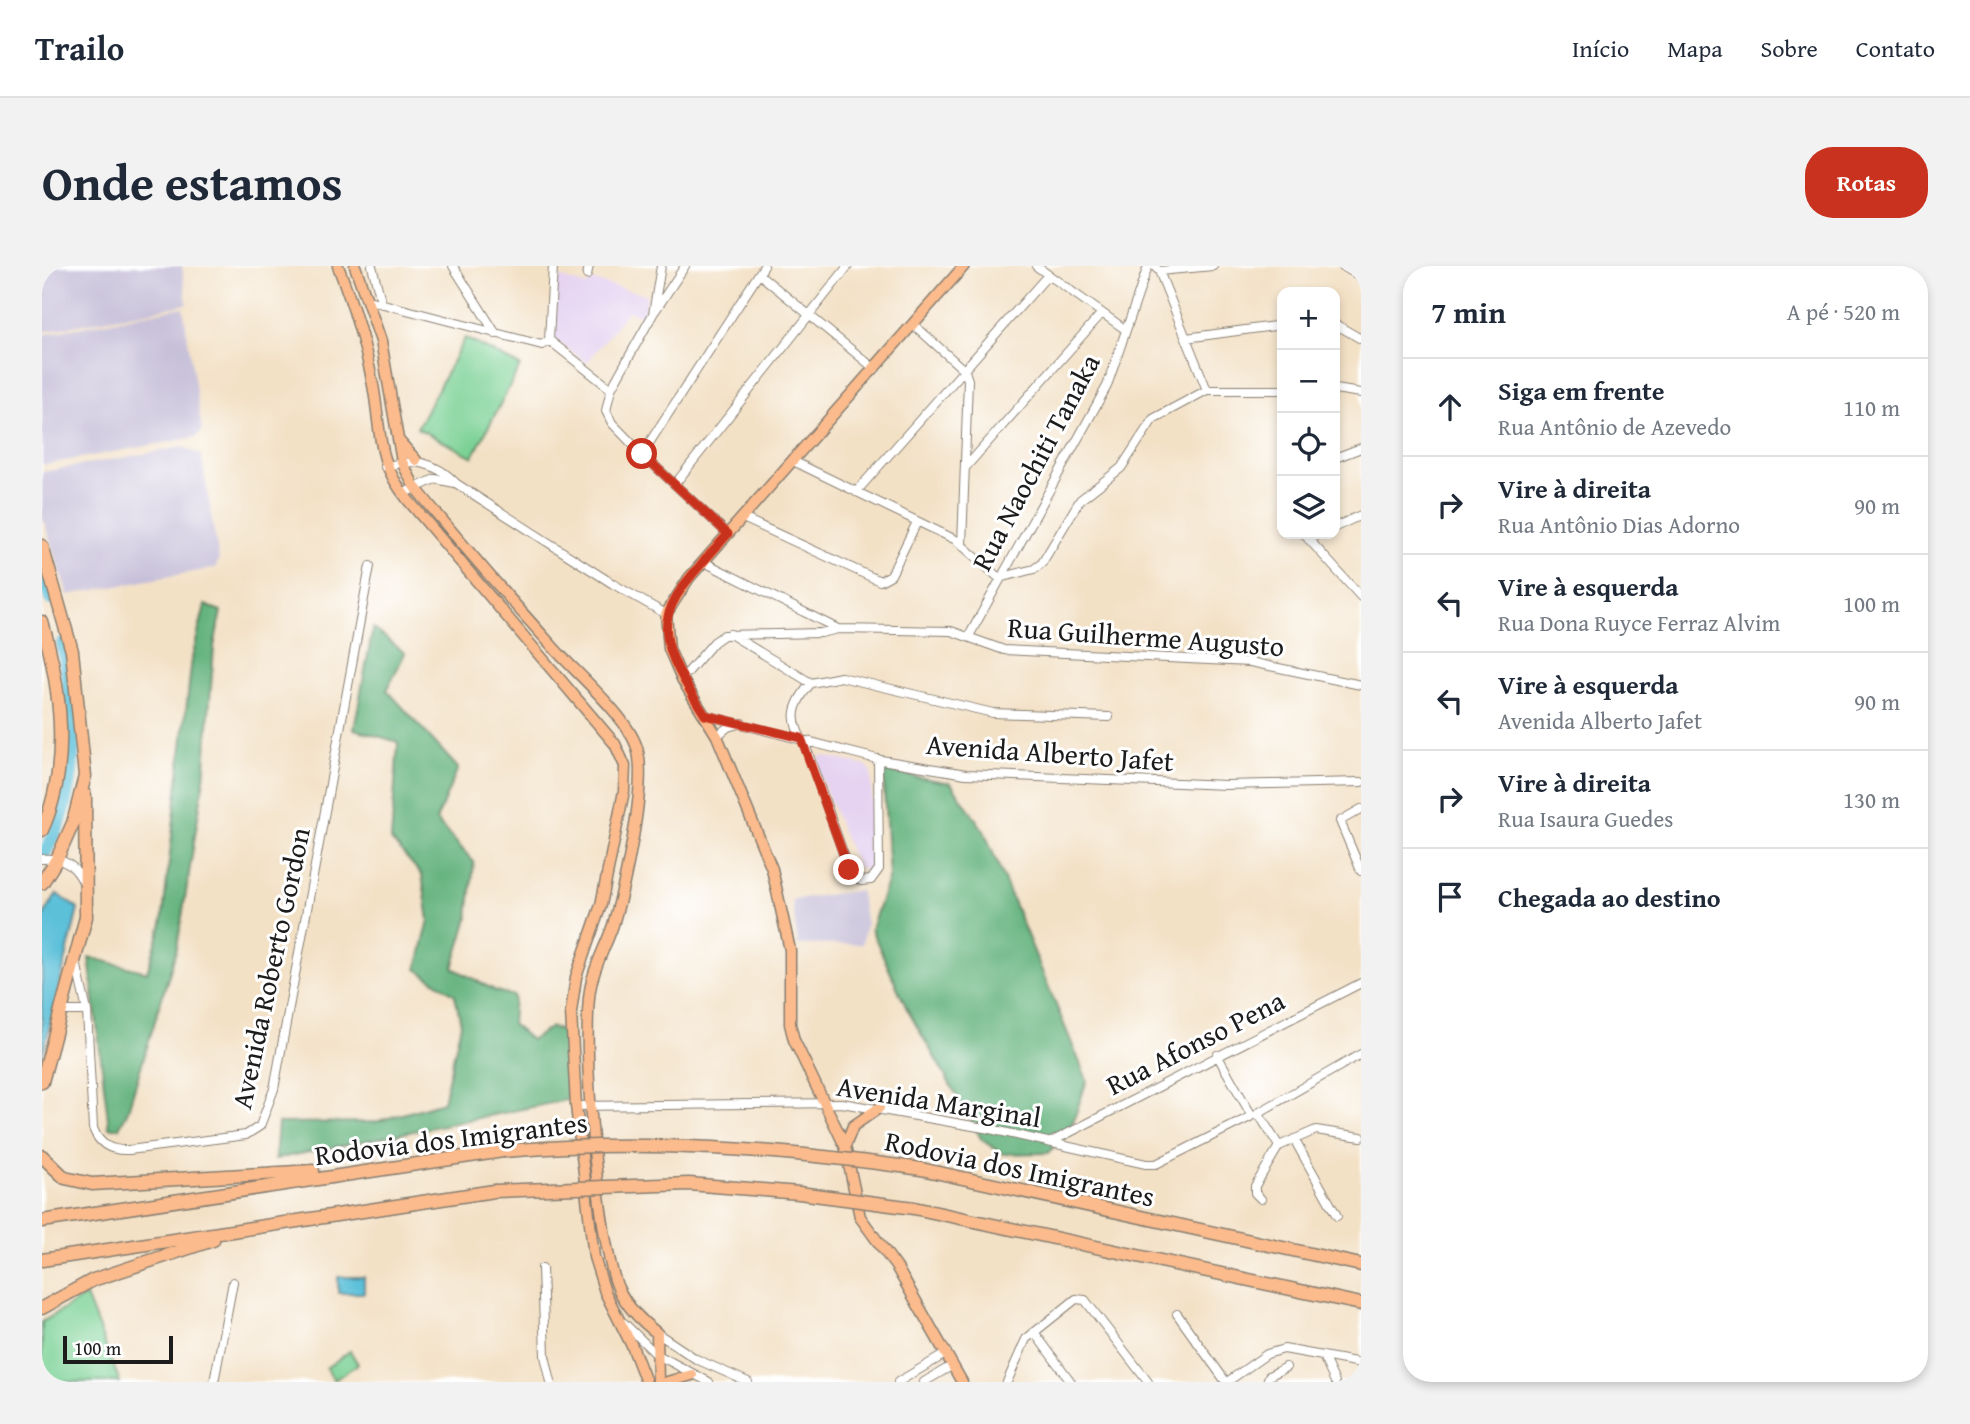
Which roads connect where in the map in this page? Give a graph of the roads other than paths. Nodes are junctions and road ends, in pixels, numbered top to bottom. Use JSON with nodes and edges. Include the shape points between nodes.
{"nodes":[{"id":1,"x":338,"y":266,"type":"edge"},
{"id":2,"x":355,"y":266,"type":"edge"},
{"id":3,"x":372,"y":266,"type":"edge"},
{"id":4,"x":453,"y":266,"type":"edge"},
{"id":5,"x":661,"y":266,"type":"edge"},
{"id":6,"x":685,"y":266,"type":"edge"},
{"id":7,"x":848,"y":266,"type":"edge"},
{"id":8,"x":955,"y":266,"type":"edge"},
{"id":9,"x":964,"y":266,"type":"edge"},
{"id":10,"x":1036,"y":266,"type":"edge"},
{"id":11,"x":1148,"y":266,"type":"edge"},
{"id":12,"x":1213,"y":266,"type":"edge"},
{"id":13,"x":1342,"y":266,"type":"edge"},
{"id":14,"x":550,"y":267,"type":"edge"},
{"id":15,"x":1156,"y":269,"type":"edge"},
{"id":16,"x":761,"y":270,"type":"edge"},
{"id":17,"x":1048,"y":275,"type":"junction"},
{"id":18,"x":1361,"y":277,"type":"edge"},
{"id":19,"x":947,"y":285,"type":"junction"},
{"id":20,"x":368,"y":300,"type":"junction"},
{"id":21,"x":382,"y":304,"type":"junction"},
{"id":22,"x":1102,"y":313,"type":"junction"},
{"id":23,"x":653,"y":314,"type":"junction"},
{"id":24,"x":811,"y":314,"type":"junction"},
{"id":25,"x":913,"y":324,"type":"junction"},
{"id":26,"x":1277,"y":326,"type":"edge"},
{"id":27,"x":1340,"y":327,"type":"edge"},
{"id":28,"x":1126,"y":330,"type":"junction"},
{"id":29,"x":496,"y":334,"type":"junction"},
{"id":30,"x":1186,"y":338,"type":"junction"},
{"id":31,"x":1361,"y":339,"type":"edge"},
{"id":32,"x":549,"y":340,"type":"junction"},
{"id":33,"x":875,"y":369,"type":"junction"},
{"id":34,"x":965,"y":371,"type":"junction"},
{"id":35,"x":611,"y":389,"type":"junction"},
{"id":36,"x":1207,"y":390,"type":"junction"},
{"id":37,"x":1277,"y":390,"type":"edge"},
{"id":38,"x":1340,"y":390,"type":"edge"},
{"id":39,"x":1361,"y":393,"type":"edge"},
{"id":40,"x":399,"y":441,"type":"junction"},
{"id":41,"x":1361,"y":448,"type":"edge"},
{"id":42,"x":642,"y":454,"type":"junction"},
{"id":43,"x":1340,"y":456,"type":"edge"},
{"id":44,"x":420,"y":461,"type":"junction"},
{"id":45,"x":793,"y":461,"type":"junction"},
{"id":46,"x":402,"y":462,"type":"junction"},
{"id":47,"x":385,"y":467,"type":"junction"},
{"id":48,"x":965,"y":468,"type":"junction"},
{"id":49,"x":427,"y":482,"type":"junction"},
{"id":50,"x":457,"y":484,"type":"junction"},
{"id":51,"x":675,"y":484,"type":"junction"},
{"id":52,"x":415,"y":486,"type":"junction"},
{"id":53,"x":856,"y":492,"type":"junction"},
{"id":54,"x":402,"y":494,"type":"junction"},
{"id":55,"x":1361,"y":515,"type":"edge"},
{"id":56,"x":743,"y":518,"type":"junction"},
{"id":57,"x":918,"y":522,"type":"junction"},
{"id":58,"x":1340,"y":525,"type":"edge"},
{"id":59,"x":728,"y":534,"type":"junction"},
{"id":60,"x":1309,"y":539,"type":"edge"},
{"id":61,"x":962,"y":545,"type":"junction"},
{"id":62,"x":42,"y":546,"type":"edge"},
{"id":63,"x":704,"y":562,"type":"junction"},
{"id":64,"x":370,"y":566,"type":"dead end"},
{"id":65,"x":999,"y":578,"type":"junction"},
{"id":66,"x":1361,"y":597,"type":"edge"},
{"id":67,"x":666,"y":614,"type":"junction"},
{"id":68,"x":807,"y":616,"type":"junction"},
{"id":69,"x":42,"y":625,"type":"edge"},
{"id":70,"x":838,"y":629,"type":"junction"},
{"id":71,"x":730,"y":634,"type":"junction"},
{"id":72,"x":799,"y":634,"type":"junction"},
{"id":73,"x":969,"y":636,"type":"junction"},
{"id":74,"x":548,"y":665,"type":"junction"},
{"id":75,"x":682,"y":679,"type":"junction"},
{"id":76,"x":811,"y":683,"type":"junction"},
{"id":77,"x":1361,"y":685,"type":"edge"},
{"id":78,"x":597,"y":693,"type":"junction"},
{"id":79,"x":705,"y":715,"type":"junction"},
{"id":80,"x":1109,"y":718,"type":"dead end"},
{"id":81,"x":742,"y":723,"type":"junction"},
{"id":82,"x":717,"y":736,"type":"junction"},
{"id":83,"x":801,"y":738,"type":"junction"},
{"id":84,"x":878,"y":759,"type":"junction"},
{"id":85,"x":85,"y":776,"type":"junction"},
{"id":86,"x":1361,"y":782,"type":"edge"},
{"id":87,"x":57,"y":785,"type":"junction"},
{"id":88,"x":1361,"y":809,"type":"edge"},
{"id":89,"x":42,"y":811,"type":"edge"},
{"id":90,"x":42,"y":830,"type":"edge"},
{"id":91,"x":42,"y":859,"type":"edge"},
{"id":92,"x":55,"y":859,"type":"junction"},
{"id":93,"x":1361,"y":870,"type":"edge"},
{"id":94,"x":42,"y":883,"type":"edge"},
{"id":95,"x":88,"y":894,"type":"junction"},
{"id":96,"x":601,"y":905,"type":"junction"},
{"id":97,"x":600,"y":956,"type":"junction"},
{"id":98,"x":76,"y":959,"type":"junction"},
{"id":99,"x":579,"y":965,"type":"junction"},
{"id":100,"x":1361,"y":983,"type":"edge"},
{"id":101,"x":62,"y":1011,"type":"junction"},
{"id":102,"x":87,"y":1011,"type":"junction"},
{"id":103,"x":587,"y":1014,"type":"junction"},
{"id":104,"x":1361,"y":1054,"type":"edge"},
{"id":105,"x":1217,"y":1055,"type":"junction"},
{"id":106,"x":43,"y":1076,"type":"edge"},
{"id":107,"x":825,"y":1104,"type":"junction"},
{"id":108,"x":592,"y":1105,"type":"junction"},
{"id":109,"x":576,"y":1106,"type":"junction"},
{"id":110,"x":879,"y":1108,"type":"junction"},
{"id":111,"x":1255,"y":1114,"type":"junction"},
{"id":112,"x":1361,"y":1137,"type":"edge"},
{"id":113,"x":1294,"y":1139,"type":"junction"},
{"id":114,"x":1051,"y":1142,"type":"junction"},
{"id":115,"x":845,"y":1146,"type":"junction"},
{"id":116,"x":1279,"y":1146,"type":"junction"},
{"id":117,"x":42,"y":1156,"type":"edge"},
{"id":118,"x":390,"y":1166,"type":"junction"},
{"id":119,"x":1261,"y":1199,"type":"dead end"},
{"id":120,"x":1337,"y":1216,"type":"dead end"},
{"id":121,"x":42,"y":1221,"type":"edge"},
{"id":122,"x":254,"y":1227,"type":"junction"},
{"id":123,"x":42,"y":1260,"type":"edge"},
{"id":124,"x":1361,"y":1265,"type":"edge"},
{"id":125,"x":542,"y":1268,"type":"dead end"},
{"id":126,"x":233,"y":1282,"type":"dead end"},
{"id":127,"x":1361,"y":1304,"type":"edge"},
{"id":128,"x":42,"y":1308,"type":"edge"},
{"id":129,"x":1177,"y":1314,"type":"dead end"},
{"id":130,"x":617,"y":1315,"type":"junction"},
{"id":131,"x":1034,"y":1332,"type":"junction"},
{"id":132,"x":656,"y":1334,"type":"junction"},
{"id":133,"x":947,"y":1353,"type":"junction"},
{"id":134,"x":656,"y":1354,"type":"junction"},
{"id":135,"x":1323,"y":1356,"type":"junction"},
{"id":136,"x":1361,"y":1363,"type":"edge"},
{"id":137,"x":953,"y":1364,"type":"junction"},
{"id":138,"x":1286,"y":1367,"type":"dead end"},
{"id":139,"x":692,"y":1375,"type":"junction"},
{"id":140,"x":1239,"y":1378,"type":"edge"},
{"id":141,"x":214,"y":1382,"type":"edge"},
{"id":142,"x":551,"y":1382,"type":"edge"},
{"id":143,"x":646,"y":1382,"type":"edge"},
{"id":144,"x":658,"y":1382,"type":"edge"},
{"id":145,"x":667,"y":1382,"type":"edge"},
{"id":146,"x":709,"y":1382,"type":"edge"},
{"id":147,"x":748,"y":1382,"type":"edge"},
{"id":148,"x":898,"y":1382,"type":"edge"},
{"id":149,"x":924,"y":1382,"type":"edge"},
{"id":150,"x":962,"y":1382,"type":"edge"},
{"id":151,"x":1007,"y":1382,"type":"edge"},
{"id":152,"x":1071,"y":1382,"type":"edge"},
{"id":153,"x":1148,"y":1382,"type":"edge"},
{"id":154,"x":1227,"y":1382,"type":"edge"},
{"id":155,"x":1267,"y":1382,"type":"edge"},
{"id":156,"x":1335,"y":1382,"type":"edge"}],
"edges":[{"from":1,"to":47,"type":"main road","via":[[360,324]]},
{"from":2,"to":20,"type":"main road"},
{"from":3,"to":21,"type":"street"},
{"from":4,"to":29,"type":"street"},
{"from":5,"to":23,"type":"street"},
{"from":6,"to":23,"type":"street"},
{"from":7,"to":24,"type":"street"},
{"from":8,"to":19,"type":"street"},
{"from":9,"to":19,"type":"main road"},
{"from":10,"to":17,"type":"street"},
{"from":11,"to":28,"type":"street","name":"Rua Naochiti Tanaka"},
{"from":12,"to":15,"type":"street"},
{"from":13,"to":18,"type":"street"},
{"from":14,"to":32,"type":"street"},
{"from":15,"to":30,"type":"street"},
{"from":16,"to":24,"type":"street"},
{"from":16,"to":42,"type":"street"},
{"from":17,"to":22,"type":"street"},
{"from":17,"to":34,"type":"street"},
{"from":19,"to":25,"type":"main road"},
{"from":20,"to":21,"type":"street"},
{"from":20,"to":40,"type":"main road","via":[[381,341]]},
{"from":21,"to":29,"type":"street"},
{"from":22,"to":28,"type":"street"},
{"from":22,"to":48,"type":"street"},
{"from":23,"to":35,"type":"street"},
{"from":24,"to":33,"type":"street"},
{"from":24,"to":51,"type":"street"},
{"from":25,"to":33,"type":"main road"},
{"from":25,"to":34,"type":"street"},
{"from":26,"to":30,"type":"street"},
{"from":27,"to":31,"type":"street"},
{"from":28,"to":65,"type":"street","name":"Rua Naochiti Tanaka","via":[[1107,386]]},
{"from":29,"to":32,"type":"street","via":[[542,345]]},
{"from":30,"to":36,"type":"street"},
{"from":32,"to":35,"type":"street"},
{"from":33,"to":45,"type":"main road"},
{"from":34,"to":48,"type":"street"},
{"from":34,"to":53,"type":"street"},
{"from":35,"to":42,"type":"street","via":[[608,418]]},
{"from":36,"to":37,"type":"street"},
{"from":36,"to":65,"type":"street","via":[[1153,419],[1121,468],[1080,500],[1042,563]]},
{"from":38,"to":39,"type":"street"},
{"from":40,"to":44,"type":"main road"},
{"from":40,"to":46,"type":"main road"},
{"from":41,"to":43,"type":"street"},
{"from":42,"to":51,"type":"street"},
{"from":44,"to":46,"type":"street"},
{"from":44,"to":49,"type":"street"},
{"from":44,"to":50,"type":"street","via":[[443,469]]},
{"from":45,"to":53,"type":"street"},
{"from":45,"to":56,"type":"main road"},
{"from":46,"to":47,"type":"street"},
{"from":46,"to":52,"type":"main road"},
{"from":47,"to":54,"type":"main road"},
{"from":48,"to":61,"type":"street"},
{"from":49,"to":50,"type":"street","via":[[441,479]]},
{"from":49,"to":52,"type":"street"},
{"from":50,"to":67,"type":"street"},
{"from":51,"to":59,"type":"street"},
{"from":52,"to":54,"type":"street"},
{"from":52,"to":78,"type":"main road"},
{"from":53,"to":57,"type":"street"},
{"from":54,"to":74,"type":"main road"},
{"from":55,"to":58,"type":"street"},
{"from":56,"to":57,"type":"street","via":[[880,581],[891,575]]},
{"from":56,"to":59,"type":"main road"},
{"from":57,"to":61,"type":"street"},
{"from":59,"to":63,"type":"main road"},
{"from":60,"to":66,"type":"street"},
{"from":61,"to":65,"type":"street"},
{"from":62,"to":85,"type":"highway","via":[[72,651]]},
{"from":63,"to":67,"type":"main road"},
{"from":63,"to":68,"type":"street"},
{"from":64,"to":102,"type":"street","name":"Avenida Roberto Gordon","via":[[265,1119],[253,1131],[227,1138],[120,1151],[103,1144],[93,1128]]},
{"from":65,"to":73,"type":"street","name":"Rua Naochiti Tanaka"},
{"from":67,"to":75,"type":"main road","via":[[669,649]]},
{"from":68,"to":70,"type":"street"},
{"from":68,"to":72,"type":"street"},
{"from":69,"to":87,"type":"highway","via":[[57,690]]},
{"from":70,"to":72,"type":"street"},
{"from":70,"to":73,"type":"street","name":"Rua Guilherme Augusto","via":[[951,631]]},
{"from":71,"to":72,"type":"street"},
{"from":71,"to":75,"type":"street","via":[[714,642]]},
{"from":71,"to":76,"type":"street"},
{"from":73,"to":77,"type":"street","name":"Rua Guilherme Augusto","via":[[1004,650],[1250,662]]},
{"from":74,"to":78,"type":"main road","via":[[559,665],[578,684]]},
{"from":74,"to":96,"type":"main road","via":[[615,744],[625,766]]},
{"from":75,"to":79,"type":"main road"},
{"from":76,"to":80,"type":"street","via":[[841,677],[993,713]]},
{"from":76,"to":83,"type":"street","via":[[794,711],[795,731]]},
{"from":78,"to":97,"type":"main road","via":[[634,739],[642,778],[620,897]]},
{"from":79,"to":81,"type":"street","name":"Avenida Alberto Jafet"},
{"from":79,"to":82,"type":"main road"},
{"from":81,"to":82,"type":"street"},
{"from":81,"to":83,"type":"street","name":"Avenida Alberto Jafet"},
{"from":82,"to":107,"type":"main road","via":[[772,869],[787,926],[790,1024]]},
{"from":83,"to":84,"type":"street","name":"Avenida Alberto Jafet"},
{"from":83,"to":84,"type":"street","via":[[849,870],[865,881],[879,869]]},
{"from":84,"to":86,"type":"street","name":"Avenida Alberto Jafet","via":[[966,774],[1226,785]]},
{"from":85,"to":92,"type":"highway","via":[[73,823]]},
{"from":85,"to":95,"type":"highway"},
{"from":87,"to":89,"type":"highway"},
{"from":87,"to":90,"type":"highway"},
{"from":88,"to":93,"type":"street","via":[[1340,821]]},
{"from":91,"to":92,"type":"street"},
{"from":92,"to":94,"type":"highway"},
{"from":92,"to":95,"type":"street","via":[[72,866]]},
{"from":95,"to":98,"type":"highway"},
{"from":96,"to":97,"type":"main road","via":[[602,919],[590,951],[592,956]]},
{"from":96,"to":99,"type":"main road"},
{"from":97,"to":103,"type":"main road"},
{"from":98,"to":101,"type":"highway"},
{"from":98,"to":102,"type":"street","name":"Avenida Roberto Gordon"},
{"from":99,"to":103,"type":"main road","via":[[586,963],[591,968],[584,1004]]},
{"from":99,"to":109,"type":"main road","via":[[571,1012]]},
{"from":100,"to":105,"type":"street","name":"Rua Afonso Pena"},
{"from":101,"to":102,"type":"street"},
{"from":101,"to":106,"type":"highway"},
{"from":103,"to":108,"type":"main road"},
{"from":104,"to":111,"type":"street"},
{"from":105,"to":111,"type":"street"},
{"from":105,"to":114,"type":"street","name":"Rua Afonso Pena"},
{"from":107,"to":108,"type":"street","name":"Avenida Marginal"},
{"from":107,"to":110,"type":"street","name":"Avenida Marginal"},
{"from":107,"to":115,"type":"main road"},
{"from":108,"to":109,"type":"street","name":"Avenida Marginal"},
{"from":108,"to":132,"type":"main road","via":[[612,1273],[628,1306]]},
{"from":109,"to":130,"type":"main road","via":[[594,1257]]},
{"from":110,"to":114,"type":"street","name":"Avenida Marginal"},
{"from":110,"to":115,"type":"main road","via":[[853,1126]]},
{"from":111,"to":114,"type":"street","name":"Avenida Marginal","via":[[1146,1164]]},
{"from":111,"to":116,"type":"street"},
{"from":112,"to":113,"type":"street","via":[[1326,1129]]},
{"from":113,"to":116,"type":"street"},
{"from":113,"to":120,"type":"street"},
{"from":115,"to":133,"type":"main road","via":[[856,1209]]},
{"from":116,"to":119,"type":"street","via":[[1255,1186]]},
{"from":117,"to":118,"type":"highway","via":[[65,1178],[92,1185]]},
{"from":118,"to":121,"type":"highway","name":"Rodovia dos Imigrantes"},
{"from":118,"to":124,"type":"highway","name":"Rodovia dos Imigrantes","bridge":true,"via":[[580,1145],[804,1153],[921,1170]]},
{"from":122,"to":123,"type":"highway","name":"Rodovia dos Imigrantes"},
{"from":122,"to":127,"type":"highway","name":"Rodovia dos Imigrantes","bridge":true,"via":[[494,1191],[689,1184],[914,1208]]},
{"from":122,"to":128,"type":"highway","via":[[93,1280]]},
{"from":125,"to":142,"type":"street","via":[[545,1356]]},
{"from":126,"to":141,"type":"street"},
{"from":129,"to":154,"type":"street"},
{"from":130,"to":134,"type":"street"},
{"from":130,"to":143,"type":"main road"},
{"from":131,"to":151,"type":"street","via":[[1026,1339]]},
{"from":131,"to":152,"type":"street"},
{"from":131,"to":153,"type":"street","via":[[1070,1302],[1085,1300]]},
{"from":132,"to":134,"type":"main road"},
{"from":132,"to":147,"type":"street","via":[[696,1359]]},
{"from":133,"to":137,"type":"main road"},
{"from":133,"to":148,"type":"street"},
{"from":134,"to":139,"type":"street"},
{"from":134,"to":144,"type":"main road"},
{"from":135,"to":136,"type":"street"},
{"from":135,"to":140,"type":"street","via":[[1274,1350]]},
{"from":135,"to":156,"type":"street"},
{"from":137,"to":149,"type":"street"},
{"from":137,"to":150,"type":"main road"},
{"from":138,"to":155,"type":"street"},
{"from":139,"to":145,"type":"main road"},
{"from":139,"to":146,"type":"street"},
{"from":140,"to":154,"type":"street"}]}
